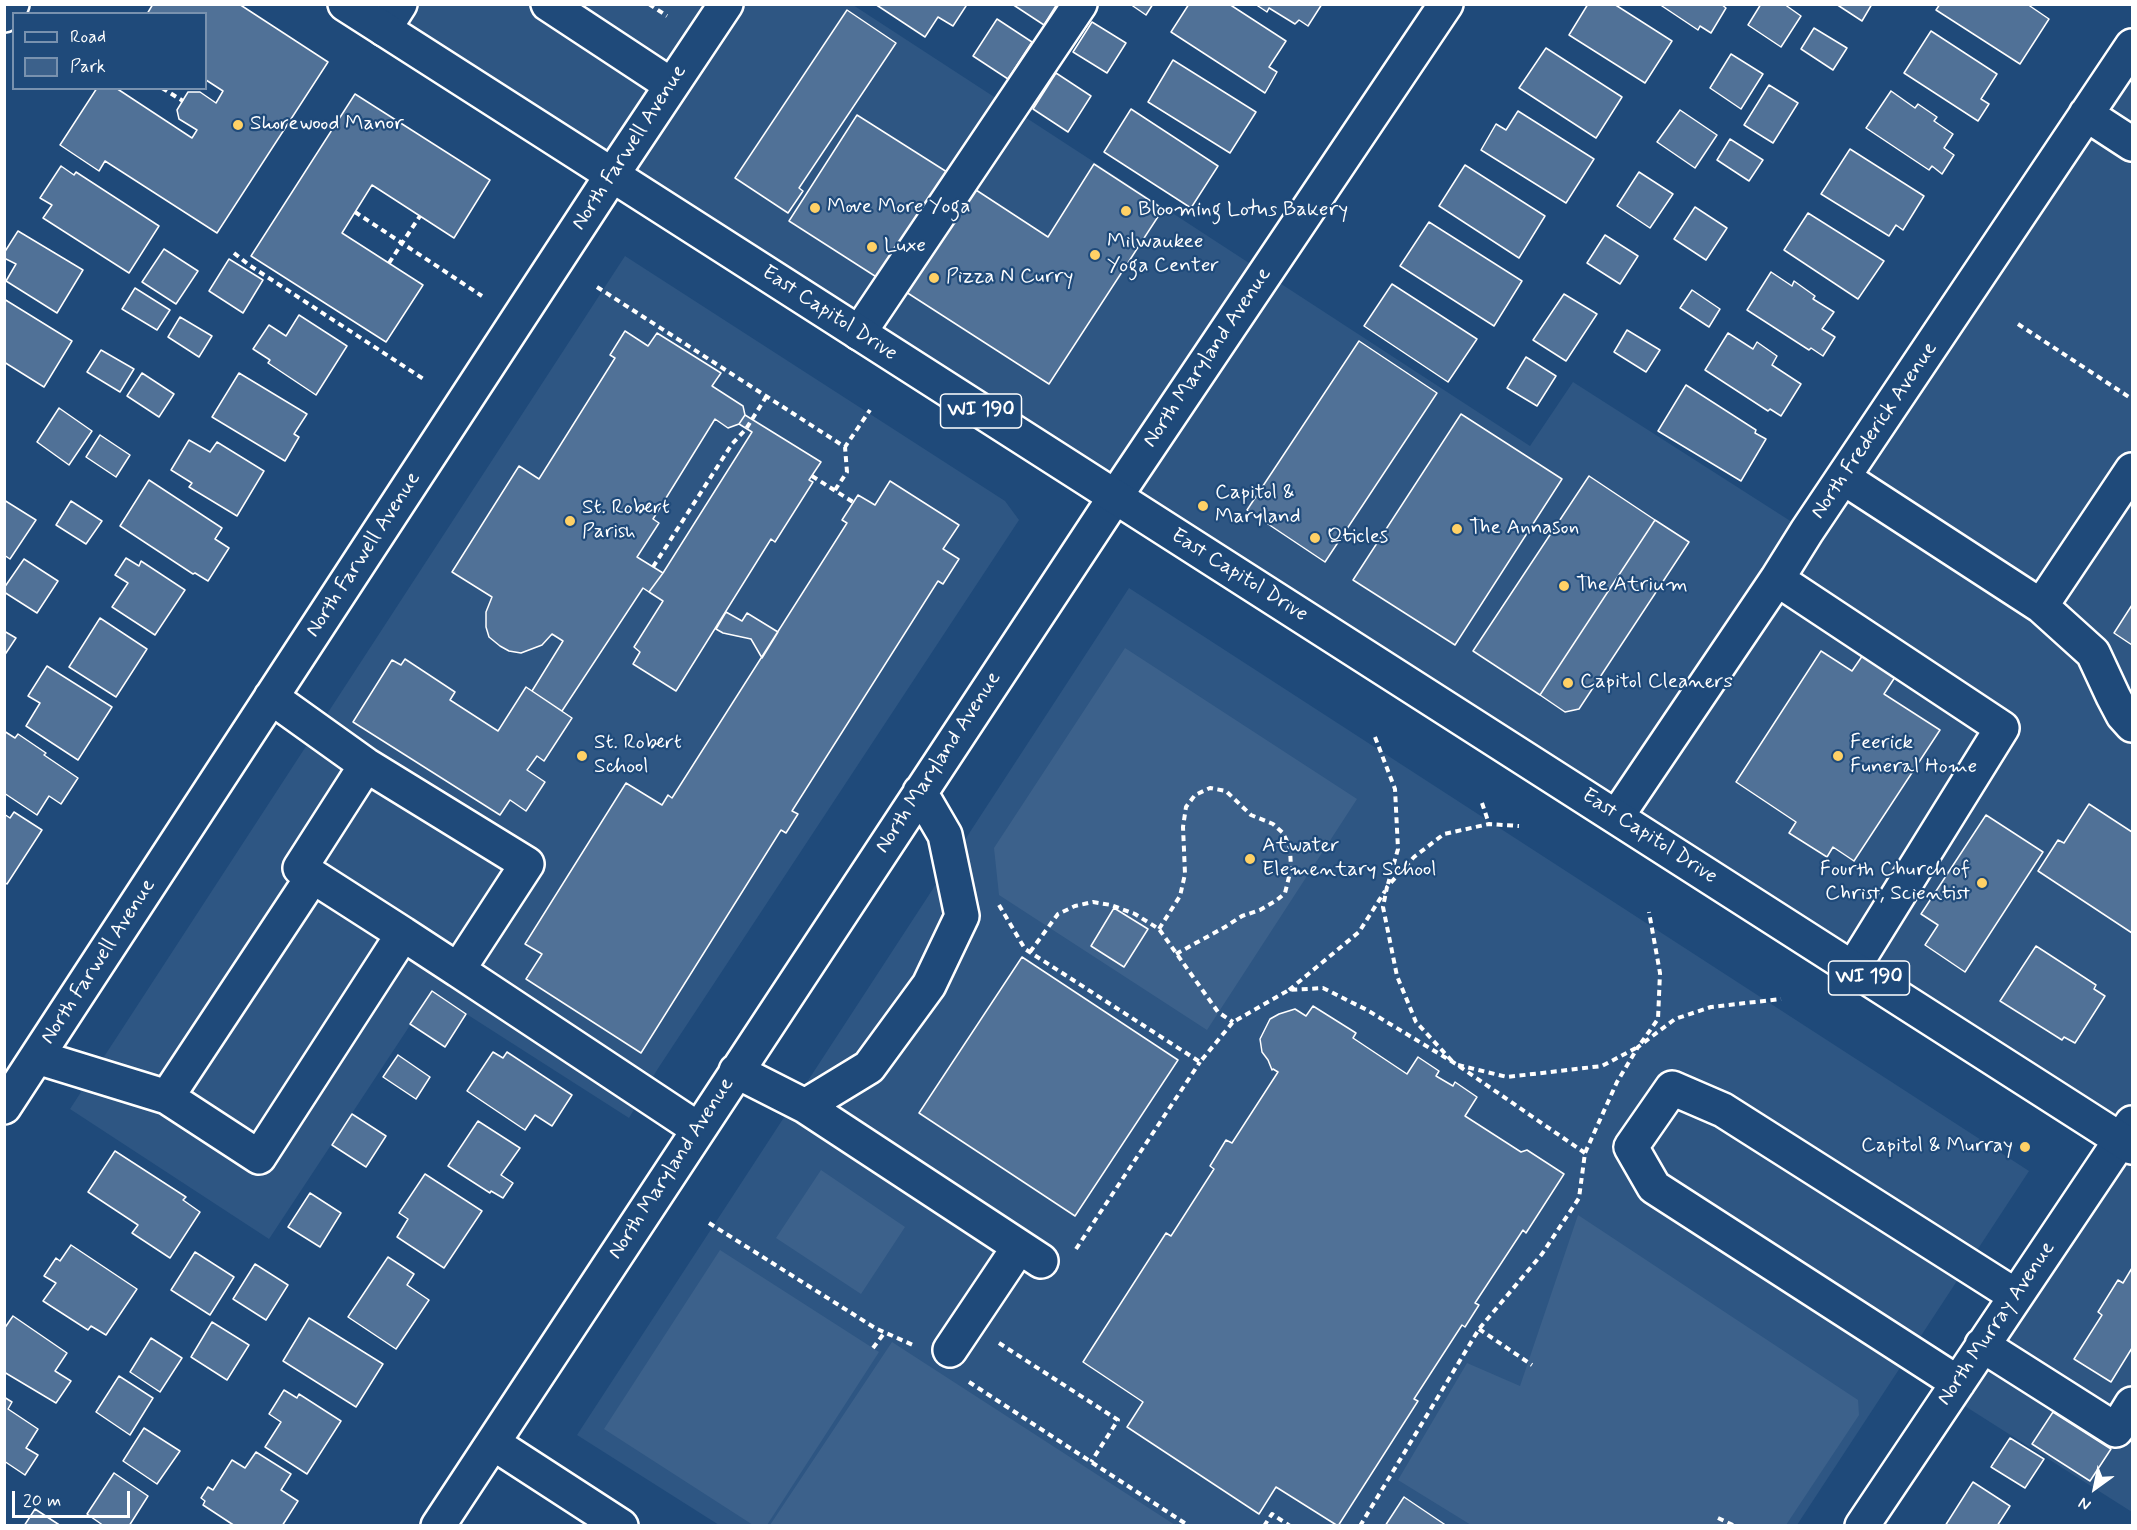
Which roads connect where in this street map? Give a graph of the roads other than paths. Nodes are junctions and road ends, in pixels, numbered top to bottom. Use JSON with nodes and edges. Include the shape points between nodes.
{"nodes":[{"id":1,"x":12,"y":4,"type":"edge"},
{"id":2,"x":345,"y":4,"type":"edge"},
{"id":3,"x":548,"y":4,"type":"edge"},
{"id":4,"x":726,"y":4,"type":"edge"},
{"id":5,"x":1080,"y":4,"type":"edge"},
{"id":6,"x":1446,"y":4,"type":"edge"},
{"id":7,"x":4,"y":15,"type":"edge"},
{"id":8,"x":392,"y":17,"type":"edge"},
{"id":9,"x":2133,"y":46,"type":"edge"},
{"id":10,"x":671,"y":85,"type":"junction"},
{"id":11,"x":2086,"y":114,"type":"junction"},
{"id":12,"x":2133,"y":144,"type":"edge"},
{"id":13,"x":612,"y":175,"type":"junction"},
{"id":14,"x":859,"y":333,"type":"junction"},
{"id":15,"x":2133,"y":470,"type":"edge"},
{"id":16,"x":1844,"y":478,"type":"junction"},
{"id":17,"x":1115,"y":496,"type":"junction"},
{"id":18,"x":1777,"y":579,"type":"junction"},
{"id":19,"x":2041,"y":606,"type":"junction"},
{"id":20,"x":271,"y":697,"type":"junction"},
{"id":21,"x":2133,"y":725,"type":"edge"},
{"id":22,"x":366,"y":765,"type":"junction"},
{"id":23,"x":920,"y":792,"type":"junction"},
{"id":24,"x":1617,"y":816,"type":"junction"},
{"id":25,"x":313,"y":876,"type":"junction"},
{"id":26,"x":403,"y":934,"type":"junction"},
{"id":27,"x":1854,"y":968,"type":"junction"},
{"id":28,"x":458,"y":970,"type":"junction"},
{"id":29,"x":37,"y":1057,"type":"junction"},
{"id":30,"x":736,"y":1071,"type":"junction"},
{"id":31,"x":167,"y":1097,"type":"junction"},
{"id":32,"x":805,"y":1106,"type":"junction"},
{"id":33,"x":4,"y":1107,"type":"edge"},
{"id":34,"x":698,"y":1129,"type":"junction"},
{"id":35,"x":2129,"y":1136,"type":"edge"},
{"id":36,"x":2016,"y":1296,"type":"junction"},
{"id":37,"x":1982,"y":1345,"type":"junction"},
{"id":38,"x":950,"y":1350,"type":"dead end"},
{"id":39,"x":1958,"y":1383,"type":"junction"},
{"id":40,"x":2127,"y":1425,"type":"edge"},
{"id":41,"x":493,"y":1443,"type":"junction"},
{"id":42,"x":438,"y":1526,"type":"edge"},
{"id":43,"x":621,"y":1526,"type":"edge"},
{"id":44,"x":1862,"y":1526,"type":"edge"}],
"edges":[{"from":1,"to":7,"type":"street"},
{"from":2,"to":8,"type":"street","name":"East Capitol Drive","number":"WI 190"},
{"from":3,"to":10,"type":"street"},
{"from":4,"to":10,"type":"street","name":"North Farwell Avenue"},
{"from":5,"to":14,"type":"street"},
{"from":6,"to":17,"type":"street","name":"North Maryland Avenue"},
{"from":8,"to":13,"type":"street","name":"East Capitol Drive","number":"WI 190"},
{"from":9,"to":11,"type":"street","name":"North Frederick Avenue"},
{"from":10,"to":13,"type":"street","name":"North Farwell Avenue"},
{"from":11,"to":12,"type":"street"},
{"from":11,"to":16,"type":"street","name":"North Frederick Avenue"},
{"from":13,"to":14,"type":"street","name":"East Capitol Drive","number":"WI 190"},
{"from":13,"to":20,"type":"street","name":"North Farwell Avenue"},
{"from":14,"to":17,"type":"street","name":"East Capitol Drive","number":"WI 190"},
{"from":15,"to":19,"type":"street"},
{"from":16,"to":18,"type":"street","name":"North Frederick Avenue"},
{"from":16,"to":19,"type":"street"},
{"from":17,"to":23,"type":"street","name":"North Maryland Avenue"},
{"from":17,"to":24,"type":"street","name":"East Capitol Drive","number":"WI 190"},
{"from":18,"to":24,"type":"street","name":"North Frederick Avenue"},
{"from":18,"to":27,"type":"street","via":[[2002,728]]},
{"from":19,"to":21,"type":"street","via":[[2092,653],[2112,696]]},
{"from":20,"to":22,"type":"street"},
{"from":20,"to":29,"type":"street","name":"North Farwell Avenue"},
{"from":22,"to":25,"type":"street","via":[[300,868]]},
{"from":22,"to":28,"type":"street","via":[[527,864]]},
{"from":23,"to":30,"type":"street","name":"North Maryland Avenue"},
{"from":23,"to":32,"type":"street","via":[[945,835],[962,916],[928,985],[869,1067]]},
{"from":24,"to":27,"type":"street","name":"East Capitol Drive","number":"WI 190"},
{"from":25,"to":26,"type":"street"},
{"from":25,"to":31,"type":"street"},
{"from":26,"to":28,"type":"street"},
{"from":26,"to":31,"type":"street","via":[[259,1157]]},
{"from":27,"to":35,"type":"street","name":"East Capitol Drive","number":"WI 190"},
{"from":28,"to":34,"type":"street"},
{"from":29,"to":31,"type":"street"},
{"from":29,"to":33,"type":"street","name":"North Farwell Avenue"},
{"from":30,"to":32,"type":"street"},
{"from":30,"to":34,"type":"street","name":"North Maryland Avenue"},
{"from":32,"to":38,"type":"street","via":[[1030,1254],[968,1322]]},
{"from":34,"to":41,"type":"street","name":"North Maryland Avenue"},
{"from":35,"to":36,"type":"street","name":"North Murray Avenue"},
{"from":36,"to":37,"type":"street","name":"North Murray Avenue"},
{"from":36,"to":39,"type":"street","via":[[1723,1110],[1672,1088],[1630,1147],[1654,1187]]},
{"from":37,"to":39,"type":"street","name":"North Murray Avenue"},
{"from":37,"to":40,"type":"street"},
{"from":39,"to":44,"type":"street","name":"North Murray Avenue"},
{"from":41,"to":42,"type":"street","name":"North Maryland Avenue"},
{"from":41,"to":43,"type":"street"}]}
